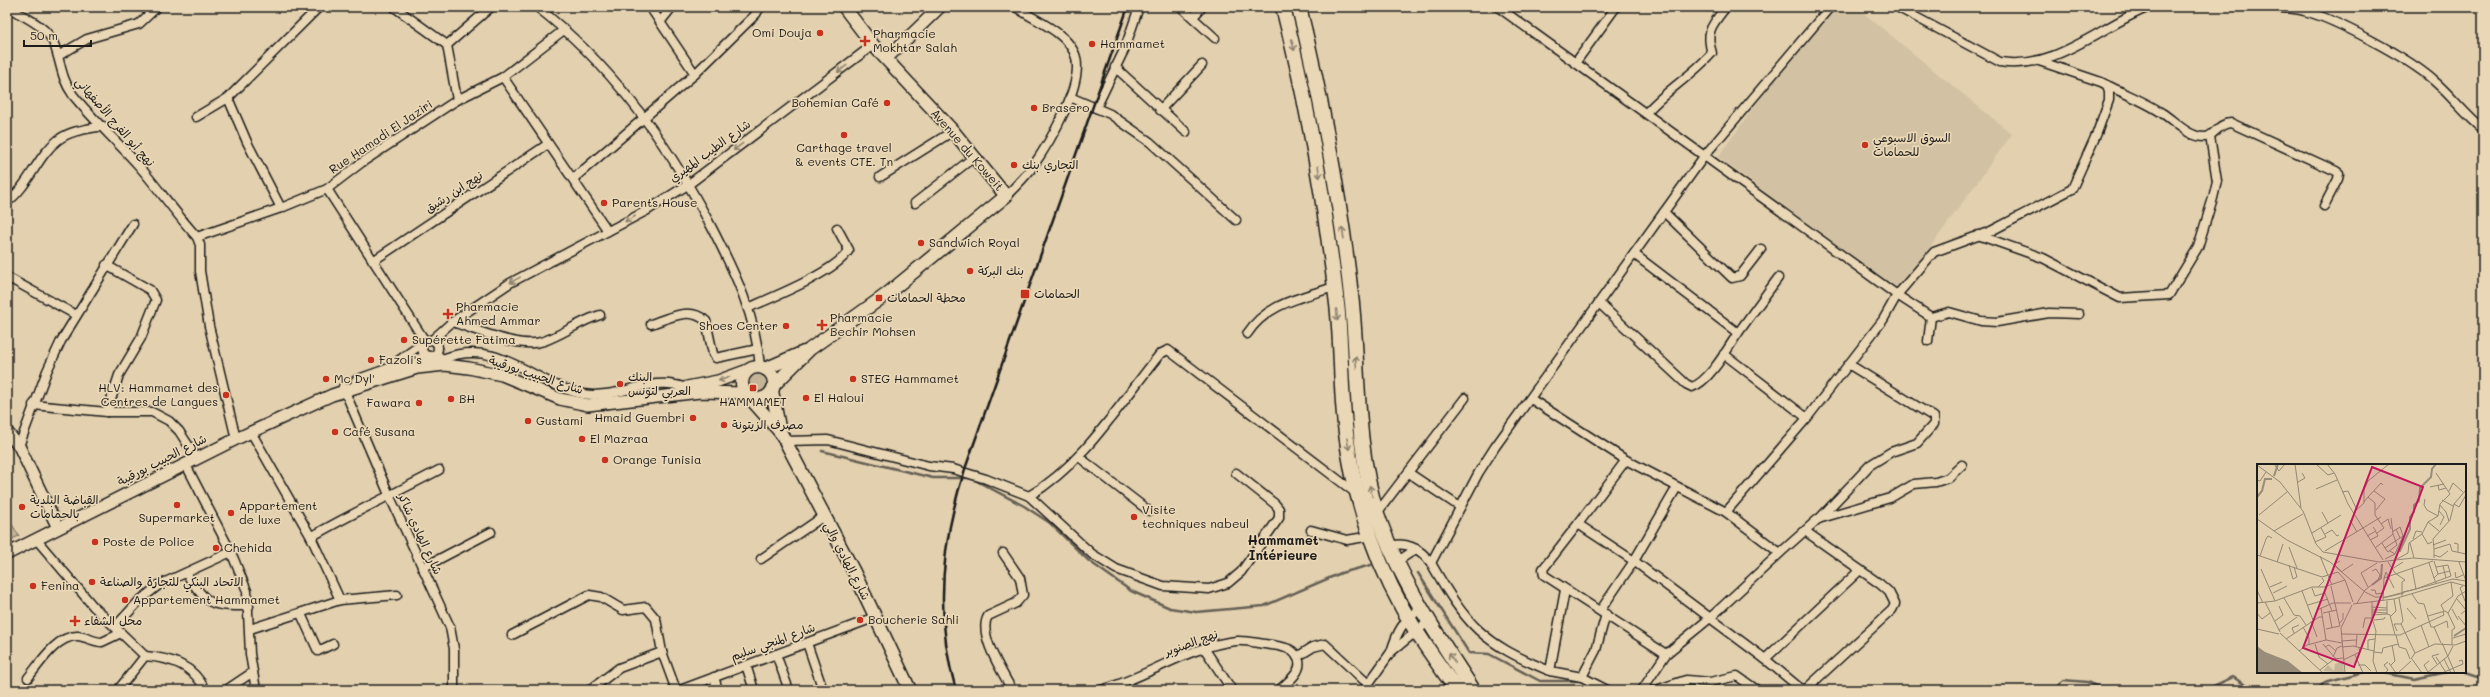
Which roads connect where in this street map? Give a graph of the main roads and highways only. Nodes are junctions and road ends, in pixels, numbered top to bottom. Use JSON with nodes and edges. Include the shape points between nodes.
{"nodes":[{"id":1,"x":844,"y":7,"type":"edge"},
{"id":2,"x":1283,"y":7,"type":"edge"},
{"id":3,"x":1299,"y":7,"type":"edge"},
{"id":4,"x":810,"y":349,"type":"junction"},
{"id":5,"x":758,"y":369,"type":"junction"},
{"id":6,"x":773,"y":388,"type":"junction"},
{"id":7,"x":747,"y":395,"type":"junction"},
{"id":8,"x":783,"y":437,"type":"junction"},
{"id":9,"x":910,"y":690,"type":"edge"},
{"id":10,"x":1457,"y":690,"type":"edge"},
{"id":11,"x":1473,"y":690,"type":"edge"}],
"edges":[{"from":1,"to":4,"type":"main road","name":"Avenue du Koweit","via":[[873,45],[953,131],[1006,196],[887,294]]},
{"from":2,"to":10,"type":"highway","one_way":true,"via":[[1303,87],[1316,155],[1334,287],[1346,433],[1358,494],[1377,552],[1408,618]]},
{"from":11,"to":3,"type":"highway","one_way":true,"via":[[1428,622],[1397,562],[1377,513],[1366,471],[1360,430],[1352,306],[1344,234],[1317,81]]},
{"from":4,"to":5,"type":"main road"},
{"from":4,"to":6,"type":"main road"},
{"from":5,"to":6,"type":"main road","via":[[773,379]]},
{"from":5,"to":7,"type":"main road","via":[[742,381]]},
{"from":6,"to":7,"type":"main road","via":[[762,399]]},
{"from":6,"to":8,"type":"main road"},
{"from":7,"to":8,"type":"main road"},
{"from":8,"to":9,"type":"main road","name":"شارع الهادي والي","via":[[854,572]]}]}
